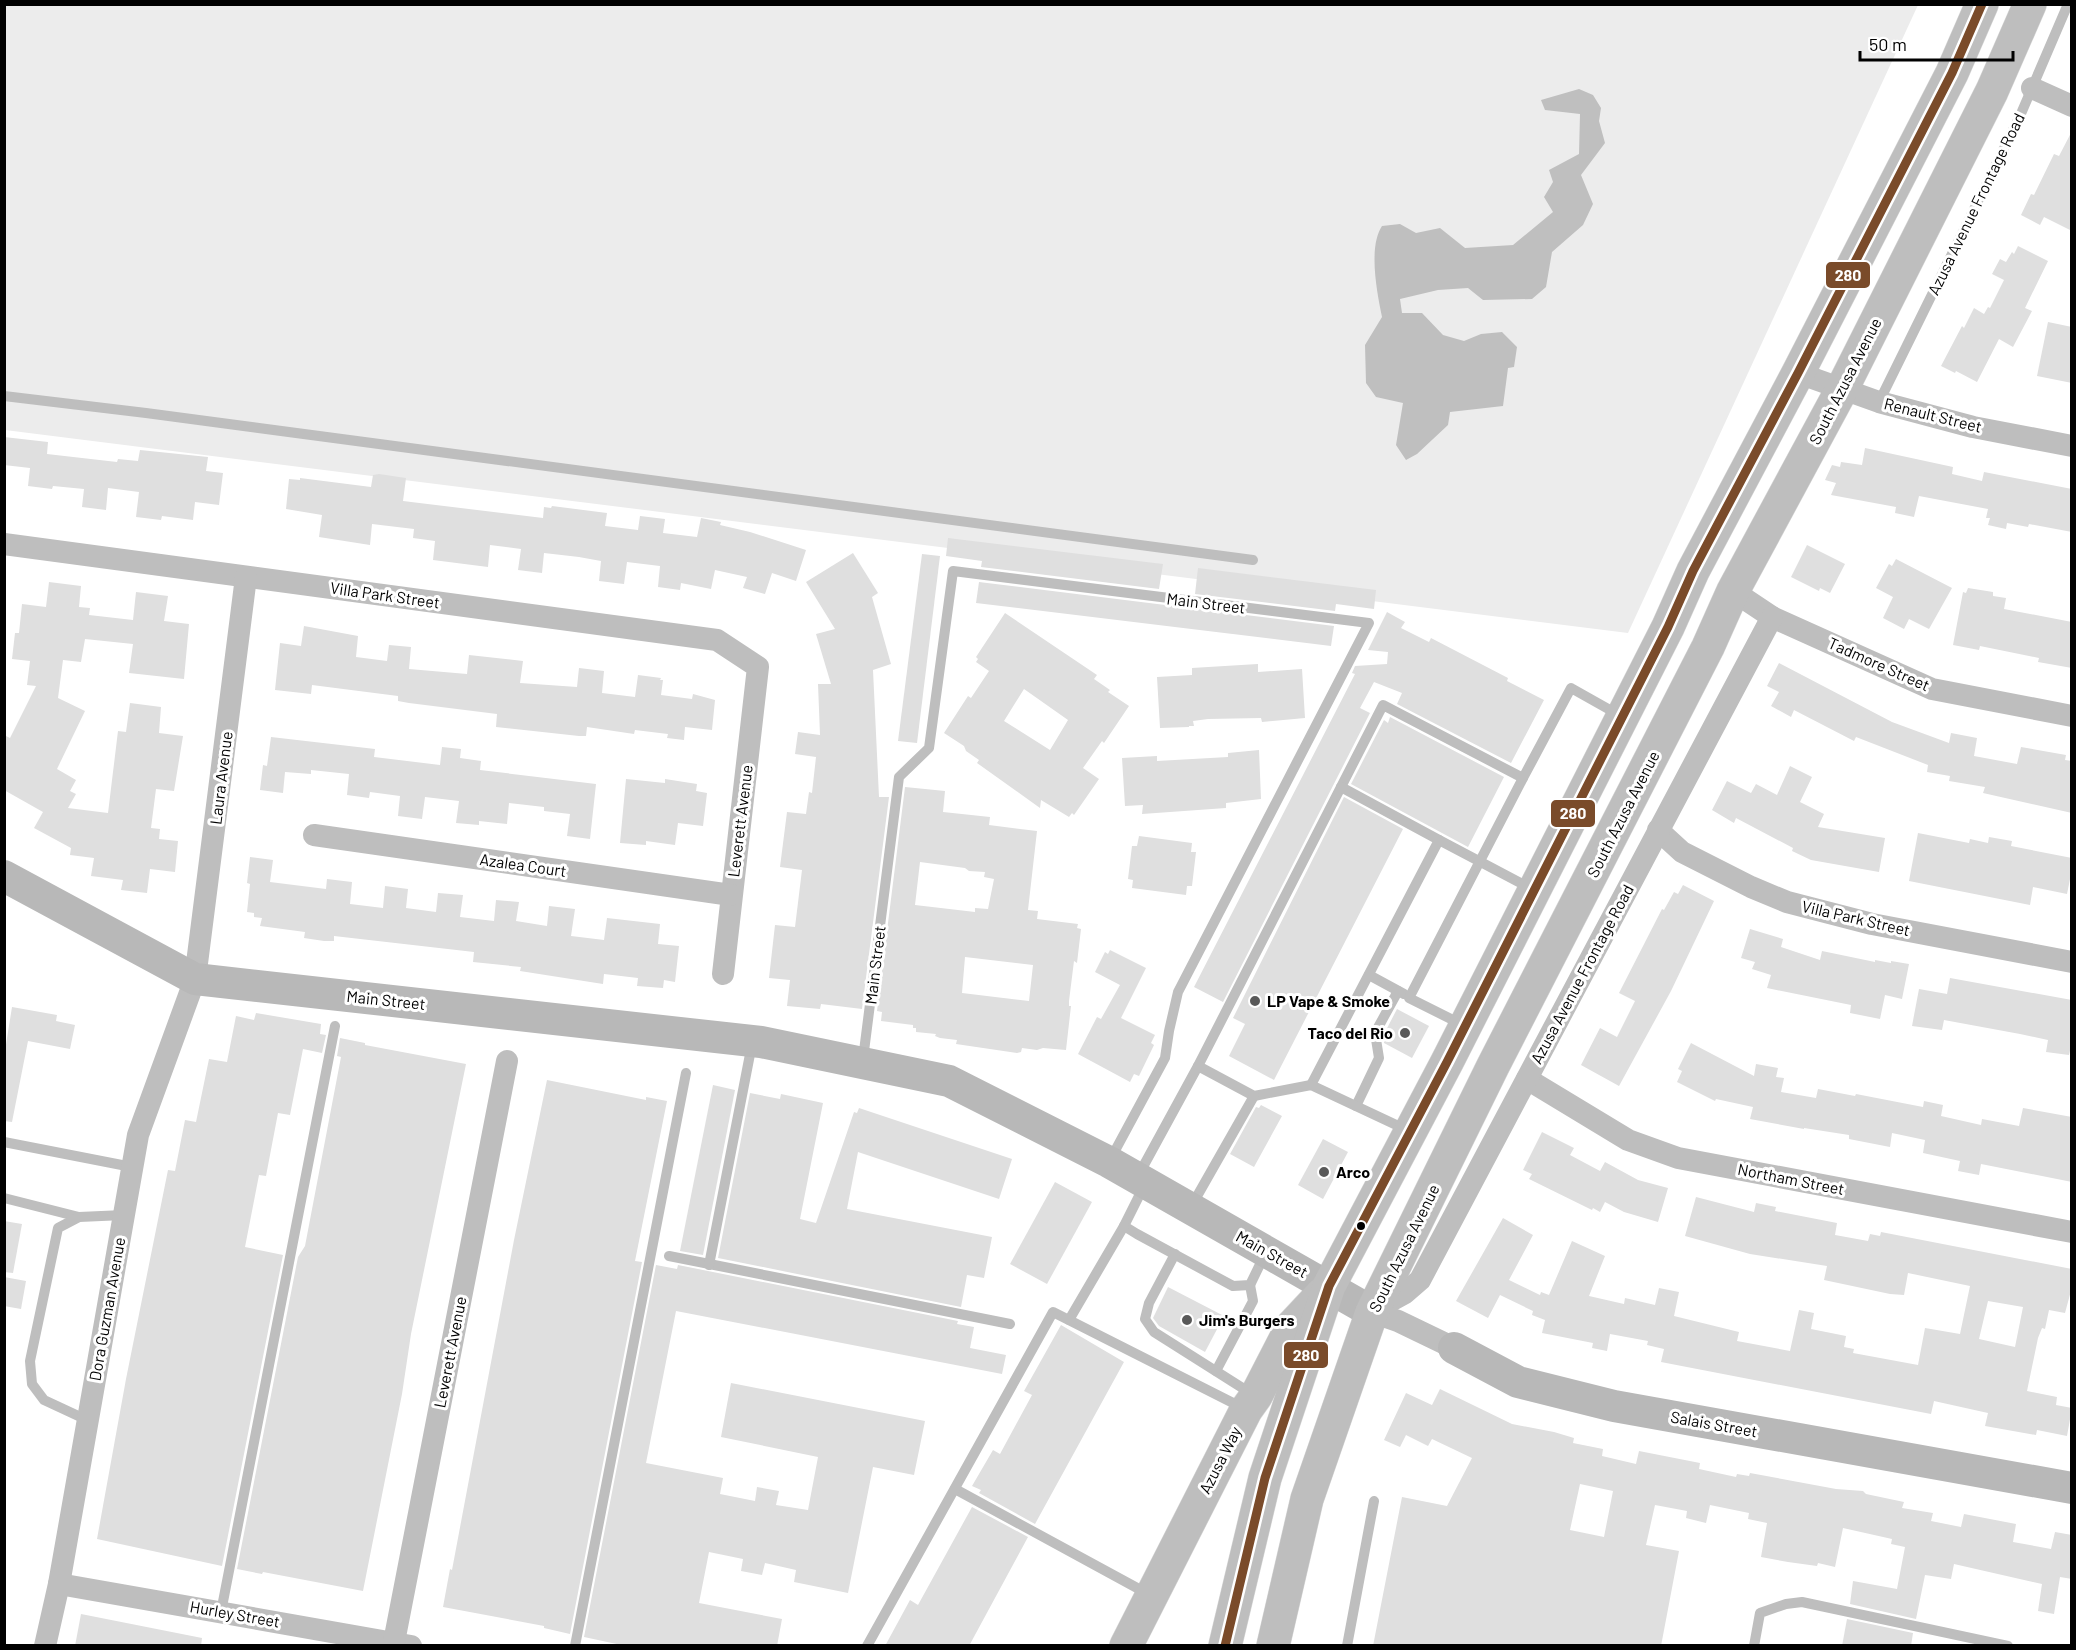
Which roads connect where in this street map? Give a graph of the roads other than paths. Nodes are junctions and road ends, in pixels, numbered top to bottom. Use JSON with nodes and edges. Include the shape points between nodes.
{"nodes":[{"id":1,"x":1982,"y":4,"type":"edge"},
{"id":2,"x":2030,"y":4,"type":"edge"},
{"id":3,"x":2068,"y":4,"type":"edge"},
{"id":4,"x":2032,"y":88,"type":"junction"},
{"id":5,"x":2072,"y":106,"type":"edge"},
{"id":6,"x":1798,"y":373,"type":"junction"},
{"id":7,"x":1842,"y":389,"type":"junction"},
{"id":8,"x":4,"y":396,"type":"edge"},
{"id":9,"x":1879,"y":402,"type":"junction"},
{"id":10,"x":2072,"y":446,"type":"edge"},
{"id":11,"x":4,"y":544,"type":"edge"},
{"id":12,"x":1253,"y":560,"type":"dead end"},
{"id":13,"x":246,"y":577,"type":"junction"},
{"id":14,"x":1733,"y":591,"type":"junction"},
{"id":15,"x":1772,"y":616,"type":"junction"},
{"id":16,"x":758,"y":667,"type":"joint"},
{"id":17,"x":2072,"y":716,"type":"edge"},
{"id":18,"x":1622,"y":717,"type":"junction"},
{"id":19,"x":1523,"y":778,"type":"junction"},
{"id":20,"x":1341,"y":787,"type":"junction"},
{"id":21,"x":1658,"y":830,"type":"junction"},
{"id":22,"x":314,"y":835,"type":"dead end"},
{"id":23,"x":1439,"y":840,"type":"junction"},
{"id":24,"x":1479,"y":861,"type":"junction"},
{"id":25,"x":4,"y":876,"type":"edge"},
{"id":26,"x":1533,"y":890,"type":"junction"},
{"id":27,"x":731,"y":895,"type":"junction"},
{"id":28,"x":1573,"y":911,"type":"junction"},
{"id":29,"x":2072,"y":962,"type":"edge"},
{"id":30,"x":723,"y":974,"type":"dead end"},
{"id":31,"x":1369,"y":975,"type":"junction"},
{"id":32,"x":195,"y":979,"type":"junction"},
{"id":33,"x":1398,"y":991,"type":"junction"},
{"id":34,"x":1409,"y":998,"type":"junction"},
{"id":35,"x":335,"y":1026,"type":"dead end"},
{"id":36,"x":1465,"y":1026,"type":"junction"},
{"id":37,"x":753,"y":1041,"type":"junction"},
{"id":38,"x":507,"y":1061,"type":"dead end"},
{"id":39,"x":862,"y":1063,"type":"junction"},
{"id":40,"x":1198,"y":1066,"type":"junction"},
{"id":41,"x":686,"y":1073,"type":"dead end"},
{"id":42,"x":1527,"y":1078,"type":"junction"},
{"id":43,"x":1311,"y":1085,"type":"junction"},
{"id":44,"x":1254,"y":1096,"type":"junction"},
{"id":45,"x":1356,"y":1106,"type":"junction"},
{"id":46,"x":1410,"y":1131,"type":"junction"},
{"id":47,"x":4,"y":1142,"type":"edge"},
{"id":48,"x":1109,"y":1162,"type":"junction"},
{"id":49,"x":132,"y":1167,"type":"junction"},
{"id":50,"x":1141,"y":1180,"type":"junction"},
{"id":51,"x":4,"y":1198,"type":"edge"},
{"id":52,"x":1191,"y":1208,"type":"junction"},
{"id":53,"x":123,"y":1215,"type":"junction"},
{"id":54,"x":79,"y":1217,"type":"junction"},
{"id":55,"x":1124,"y":1226,"type":"junction"},
{"id":56,"x":2072,"y":1232,"type":"edge"},
{"id":57,"x":1267,"y":1251,"type":"junction"},
{"id":58,"x":1175,"y":1254,"type":"junction"},
{"id":59,"x":669,"y":1256,"type":"dead end"},
{"id":60,"x":710,"y":1265,"type":"junction"},
{"id":61,"x":1250,"y":1285,"type":"junction"},
{"id":62,"x":1329,"y":1286,"type":"junction"},
{"id":63,"x":1372,"y":1312,"type":"junction"},
{"id":64,"x":1068,"y":1320,"type":"junction"},
{"id":65,"x":1010,"y":1324,"type":"dead end"},
{"id":66,"x":1454,"y":1348,"type":"joint"},
{"id":67,"x":1216,"y":1371,"type":"junction"},
{"id":68,"x":1251,"y":1403,"type":"junction"},
{"id":69,"x":87,"y":1420,"type":"junction"},
{"id":70,"x":2072,"y":1488,"type":"edge"},
{"id":71,"x":955,"y":1489,"type":"junction"},
{"id":72,"x":1374,"y":1500,"type":"dead end"},
{"id":73,"x":59,"y":1584,"type":"junction"},
{"id":74,"x":1152,"y":1596,"type":"junction"},
{"id":75,"x":221,"y":1612,"type":"junction"},
{"id":76,"x":389,"y":1643,"type":"edge"},
{"id":77,"x":45,"y":1646,"type":"edge"},
{"id":78,"x":575,"y":1646,"type":"edge"},
{"id":79,"x":867,"y":1646,"type":"edge"},
{"id":80,"x":1126,"y":1646,"type":"edge"},
{"id":81,"x":1225,"y":1646,"type":"edge"},
{"id":82,"x":1273,"y":1646,"type":"edge"},
{"id":83,"x":1347,"y":1646,"type":"edge"},
{"id":84,"x":1754,"y":1646,"type":"edge"},
{"id":85,"x":2008,"y":1646,"type":"edge"}],
"edges":[{"from":1,"to":6,"type":"main road","via":[[1952,72]]},
{"from":2,"to":7,"type":"main road","name":"South Azusa Avenue","via":[[1992,92]]},
{"from":3,"to":4,"type":"lane","name":"Azusa Avenue Frontage Road"},
{"from":4,"to":5,"type":"street"},
{"from":4,"to":9,"type":"lane","name":"Azusa Avenue Frontage Road"},
{"from":6,"to":7,"type":"street","name":"Renault Street"},
{"from":6,"to":18,"type":"main road"},
{"from":7,"to":9,"type":"street","name":"Renault Street"},
{"from":7,"to":14,"type":"main road","name":"South Azusa Avenue"},
{"from":8,"to":12,"type":"lane"},
{"from":9,"to":10,"type":"street","name":"Renault Street","via":[[1973,427]]},
{"from":11,"to":13,"type":"street","name":"Villa Park Street"},
{"from":13,"to":16,"type":"street","name":"Villa Park Street","via":[[717,640]]},
{"from":13,"to":32,"type":"street","name":"Laura Avenue"},
{"from":14,"to":15,"type":"street","name":"Tadmore Street"},
{"from":14,"to":28,"type":"main road","name":"South Azusa Avenue"},
{"from":15,"to":17,"type":"street","name":"Tadmore Street","via":[[1932,689]]},
{"from":15,"to":21,"type":"street","name":"Azusa Avenue Frontage Road"},
{"from":16,"to":27,"type":"street","name":"Leverett Avenue"},
{"from":18,"to":19,"type":"lane","via":[[1571,688]]},
{"from":18,"to":26,"type":"main road"},
{"from":19,"to":20,"type":"lane","via":[[1383,705]]},
{"from":19,"to":24,"type":"lane"},
{"from":20,"to":23,"type":"lane"},
{"from":20,"to":40,"type":"lane"},
{"from":21,"to":29,"type":"street","name":"Villa Park Street","via":[[1682,852],[1787,902],[1872,924]]},
{"from":21,"to":42,"type":"street","name":"Azusa Avenue Frontage Road"},
{"from":22,"to":27,"type":"street","name":"Azalea Court"},
{"from":23,"to":24,"type":"lane"},
{"from":23,"to":31,"type":"lane"},
{"from":24,"to":26,"type":"lane"},
{"from":24,"to":34,"type":"lane"},
{"from":25,"to":32,"type":"street","name":"Main Street"},
{"from":26,"to":28,"type":"main road"},
{"from":26,"to":36,"type":"main road"},
{"from":27,"to":30,"type":"street","name":"Leverett Avenue"},
{"from":28,"to":63,"type":"main road","name":"South Azusa Avenue"},
{"from":31,"to":33,"type":"lane"},
{"from":31,"to":43,"type":"lane"},
{"from":32,"to":37,"type":"street","name":"Main Street"},
{"from":32,"to":49,"type":"street","name":"Dora Guzman Avenue","via":[[138,1135]]},
{"from":33,"to":34,"type":"lane"},
{"from":33,"to":45,"type":"lane","via":[[1375,1033],[1379,1058]]},
{"from":34,"to":36,"type":"lane"},
{"from":35,"to":75,"type":"lane"},
{"from":36,"to":46,"type":"main road"},
{"from":37,"to":39,"type":"street","name":"Main Street"},
{"from":37,"to":60,"type":"lane"},
{"from":38,"to":76,"type":"street","name":"Leverett Avenue"},
{"from":39,"to":48,"type":"street","name":"Main Street","via":[[949,1081]]},
{"from":39,"to":48,"type":"lane","name":"Main Street","via":[[899,777],[929,748],[952,571],[1369,623],[1178,992],[1165,1058]]},
{"from":40,"to":44,"type":"lane"},
{"from":40,"to":50,"type":"lane"},
{"from":41,"to":78,"type":"lane"},
{"from":42,"to":56,"type":"street","name":"Northam Street","via":[[1628,1140],[1678,1158]]},
{"from":42,"to":63,"type":"street","name":"Azusa Avenue Frontage Road","via":[[1420,1280]]},
{"from":43,"to":44,"type":"lane"},
{"from":43,"to":45,"type":"lane"},
{"from":44,"to":52,"type":"lane"},
{"from":45,"to":46,"type":"lane"},
{"from":46,"to":62,"type":"main road"},
{"from":47,"to":49,"type":"lane"},
{"from":48,"to":50,"type":"street","name":"Main Street"},
{"from":49,"to":53,"type":"street","name":"Dora Guzman Avenue"},
{"from":50,"to":52,"type":"street","name":"Main Street"},
{"from":50,"to":55,"type":"lane"},
{"from":51,"to":54,"type":"lane"},
{"from":52,"to":57,"type":"street","name":"Main Street"},
{"from":53,"to":54,"type":"lane"},
{"from":53,"to":69,"type":"street","name":"Dora Guzman Avenue"},
{"from":54,"to":69,"type":"lane","via":[[58,1228],[30,1360],[32,1384],[44,1400]]},
{"from":55,"to":58,"type":"lane"},
{"from":55,"to":64,"type":"lane"},
{"from":57,"to":61,"type":"lane"},
{"from":57,"to":62,"type":"street","name":"Main Street"},
{"from":58,"to":61,"type":"lane","via":[[1233,1286]]},
{"from":58,"to":67,"type":"lane","via":[[1149,1303],[1145,1319],[1154,1332]]},
{"from":59,"to":60,"type":"lane"},
{"from":60,"to":65,"type":"lane"},
{"from":61,"to":67,"type":"lane","via":[[1253,1301]]},
{"from":62,"to":63,"type":"street","name":"Main Street"},
{"from":62,"to":68,"type":"main road","name":"Azusa Way","via":[[1292,1326]]},
{"from":62,"to":81,"type":"main road","via":[[1265,1478]]},
{"from":63,"to":66,"type":"street","name":"Salais Street"},
{"from":63,"to":82,"type":"main road","name":"South Azusa Avenue","via":[[1307,1499]]},
{"from":64,"to":68,"type":"lane"},
{"from":64,"to":71,"type":"lane","via":[[1053,1312]]},
{"from":66,"to":70,"type":"street","name":"Salais Street","via":[[1518,1382],[1614,1406]]},
{"from":67,"to":68,"type":"lane"},
{"from":68,"to":74,"type":"main road","name":"Azusa Way"},
{"from":69,"to":73,"type":"street","name":"Dora Guzman Avenue"},
{"from":71,"to":74,"type":"lane"},
{"from":71,"to":79,"type":"lane"},
{"from":72,"to":83,"type":"lane"},
{"from":73,"to":75,"type":"street","name":"Hurley Street"},
{"from":73,"to":77,"type":"street","name":"Dora Guzman Avenue"},
{"from":74,"to":80,"type":"main road","name":"Azusa Way"},
{"from":75,"to":76,"type":"street","name":"Hurley Street"},
{"from":84,"to":85,"type":"lane","via":[[1760,1613],[1802,1602]]}]}
